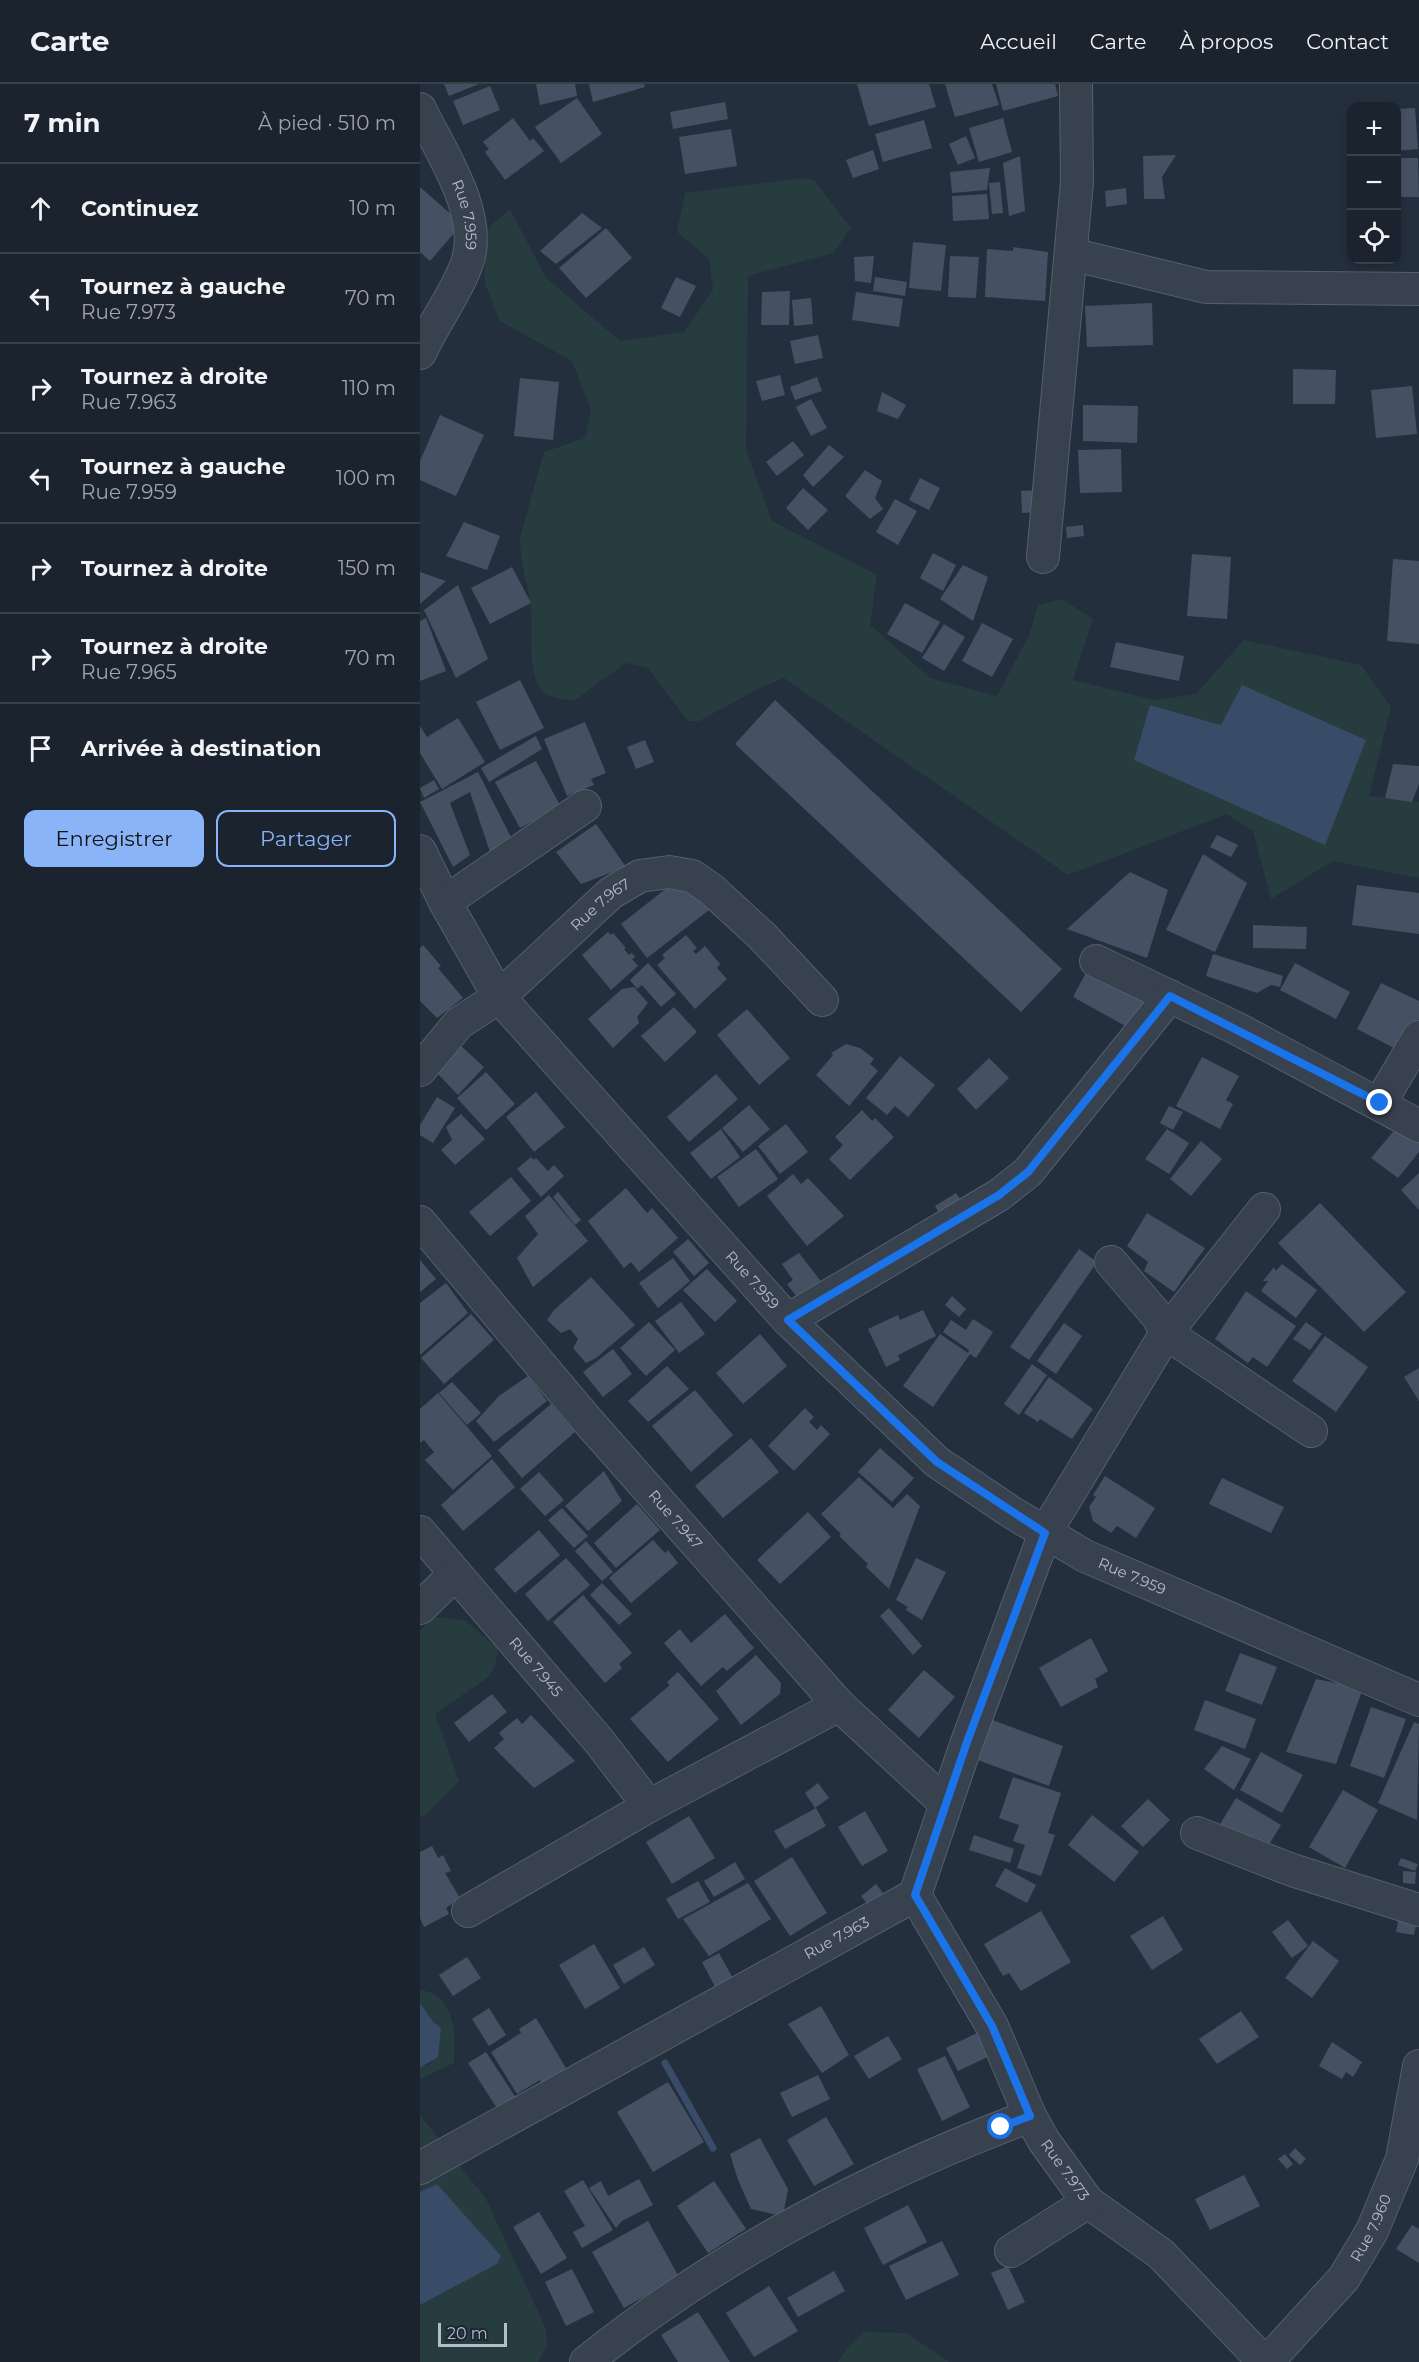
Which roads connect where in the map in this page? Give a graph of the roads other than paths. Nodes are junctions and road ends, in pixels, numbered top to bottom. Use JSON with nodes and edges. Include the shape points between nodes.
{"nodes":[{"id":1,"x":1076,"y":84,"type":"edge"},
{"id":2,"x":420,"y":109,"type":"edge"},
{"id":3,"x":1071,"y":254,"type":"junction"},
{"id":4,"x":1419,"y":289,"type":"edge"},
{"id":5,"x":420,"y":353,"type":"edge"},
{"id":6,"x":1043,"y":557,"type":"dead end"},
{"id":7,"x":585,"y":806,"type":"dead end"},
{"id":8,"x":420,"y":850,"type":"edge"},
{"id":9,"x":445,"y":902,"type":"junction"},
{"id":10,"x":1096,"y":961,"type":"dead end"},
{"id":11,"x":1170,"y":996,"type":"junction"},
{"id":12,"x":499,"y":997,"type":"junction"},
{"id":13,"x":822,"y":1000,"type":"dead end"},
{"id":14,"x":1419,"y":1036,"type":"edge"},
{"id":15,"x":420,"y":1070,"type":"edge"},
{"id":16,"x":1380,"y":1103,"type":"junction"},
{"id":17,"x":1419,"y":1126,"type":"edge"},
{"id":18,"x":1264,"y":1209,"type":"dead end"},
{"id":19,"x":420,"y":1222,"type":"edge"},
{"id":20,"x":1111,"y":1262,"type":"dead end"},
{"id":21,"x":788,"y":1320,"type":"junction"},
{"id":22,"x":1166,"y":1333,"type":"junction"},
{"id":23,"x":1311,"y":1431,"type":"dead end"},
{"id":24,"x":420,"y":1532,"type":"edge"},
{"id":25,"x":1045,"y":1533,"type":"junction"},
{"id":26,"x":455,"y":1574,"type":"junction"},
{"id":27,"x":420,"y":1608,"type":"edge"},
{"id":28,"x":1419,"y":1700,"type":"edge"},
{"id":29,"x":839,"y":1705,"type":"junction"},
{"id":30,"x":945,"y":1803,"type":"junction"},
{"id":31,"x":649,"y":1806,"type":"junction"},
{"id":32,"x":1197,"y":1833,"type":"dead end"},
{"id":33,"x":915,"y":1895,"type":"junction"},
{"id":34,"x":1419,"y":1910,"type":"edge"},
{"id":35,"x":468,"y":1911,"type":"dead end"},
{"id":36,"x":1419,"y":2066,"type":"edge"},
{"id":37,"x":1030,"y":2116,"type":"junction"},
{"id":38,"x":1411,"y":2164,"type":"edge"},
{"id":39,"x":420,"y":2168,"type":"edge"},
{"id":40,"x":1088,"y":2202,"type":"junction"},
{"id":41,"x":1011,"y":2251,"type":"dead end"},
{"id":42,"x":586,"y":2362,"type":"edge"},
{"id":43,"x":1265,"y":2362,"type":"edge"}],
"edges":[{"from":1,"to":3,"type":"street","via":[[1077,182]]},
{"from":2,"to":5,"type":"street","name":"Rue 7.959","via":[[469,211],[471,240],[467,263]]},
{"from":3,"to":4,"type":"street","via":[[1206,287]]},
{"from":3,"to":6,"type":"street"},
{"from":7,"to":9,"type":"street"},
{"from":8,"to":9,"type":"street","name":"Rue 7.959"},
{"from":9,"to":12,"type":"street","name":"Rue 7.959"},
{"from":10,"to":11,"type":"street"},
{"from":11,"to":16,"type":"street"},
{"from":11,"to":21,"type":"street","via":[[1028,1172],[972,1212]]},
{"from":12,"to":13,"type":"street","name":"Rue 7.967","via":[[618,888],[640,876],[669,872],[692,876],[711,889]]},
{"from":12,"to":15,"type":"street","name":"Rue 7.967","via":[[459,1023]]},
{"from":12,"to":21,"type":"street","name":"Rue 7.959"},
{"from":14,"to":16,"type":"street"},
{"from":16,"to":17,"type":"street"},
{"from":18,"to":22,"type":"street"},
{"from":19,"to":29,"type":"street","name":"Rue 7.947","via":[[587,1420]]},
{"from":20,"to":22,"type":"street","via":[[1158,1317]]},
{"from":21,"to":25,"type":"street","name":"Rue 7.959","via":[[937,1462]]},
{"from":22,"to":23,"type":"street"},
{"from":22,"to":25,"type":"street"},
{"from":24,"to":26,"type":"street","name":"Rue 7.945"},
{"from":25,"to":28,"type":"street","name":"Rue 7.959","via":[[1085,1556]]},
{"from":25,"to":30,"type":"street"},
{"from":26,"to":27,"type":"street"},
{"from":26,"to":31,"type":"street","name":"Rue 7.945","via":[[599,1741]]},
{"from":29,"to":30,"type":"street","name":"Rue 7.947"},
{"from":29,"to":31,"type":"street"},
{"from":30,"to":33,"type":"street"},
{"from":31,"to":35,"type":"street"},
{"from":32,"to":34,"type":"street","via":[[1292,1870]]},
{"from":33,"to":37,"type":"street","name":"Rue 7.973","via":[[992,2026]]},
{"from":33,"to":39,"type":"street","name":"Rue 7.963"},
{"from":36,"to":38,"type":"street","name":"Rue 7.960"},
{"from":37,"to":40,"type":"street","name":"Rue 7.973"},
{"from":37,"to":42,"type":"street","via":[[865,2186],[789,2224],[695,2284]]},
{"from":38,"to":43,"type":"street","name":"Rue 7.960","via":[[1344,2278]]},
{"from":40,"to":41,"type":"street"},
{"from":40,"to":43,"type":"street","name":"Rue 7.973","via":[[1161,2254]]}]}
